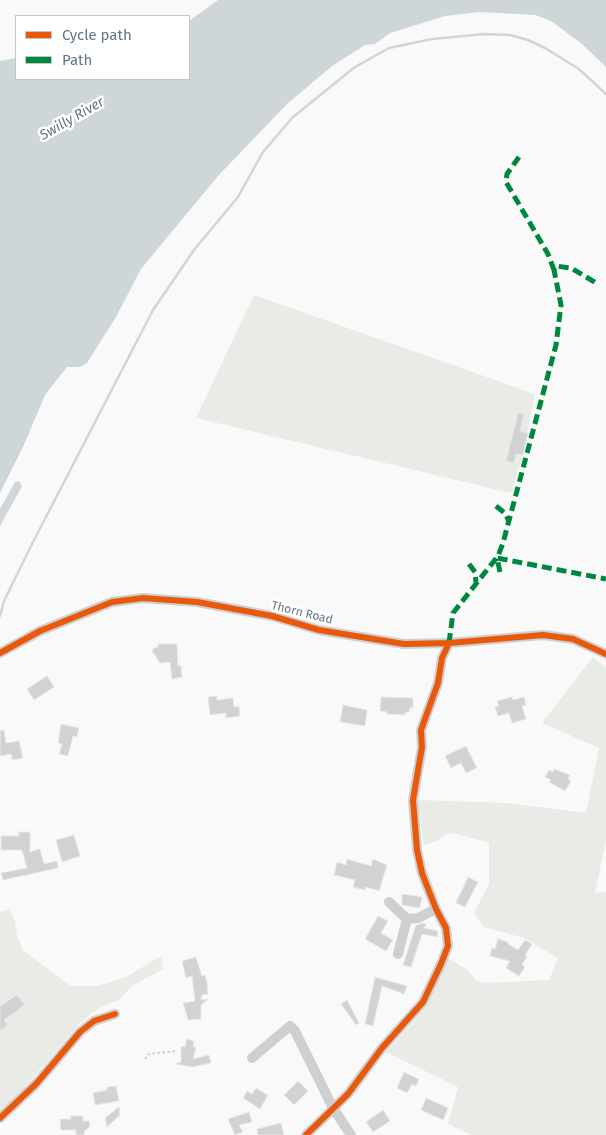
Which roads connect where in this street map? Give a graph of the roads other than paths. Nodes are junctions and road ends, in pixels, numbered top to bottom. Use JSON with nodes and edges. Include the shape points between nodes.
{"nodes":[{"id":1,"x":449,"y":644,"type":"junction"},
{"id":2,"x":0,"y":653,"type":"edge"},
{"id":3,"x":606,"y":654,"type":"edge"},
{"id":4,"x":389,"y":902,"type":"dead end"},
{"id":5,"x":436,"y":909,"type":"junction"},
{"id":6,"x":407,"y":919,"type":"junction"},
{"id":7,"x":398,"y":954,"type":"dead end"},
{"id":8,"x":115,"y":1014,"type":"dead end"},
{"id":9,"x":252,"y":1058,"type":"dead end"},
{"id":10,"x":333,"y":1108,"type":"junction"},
{"id":11,"x":0,"y":1118,"type":"edge"},
{"id":12,"x":306,"y":1135,"type":"edge"},
{"id":13,"x":351,"y":1135,"type":"edge"}],
"edges":[{"from":1,"to":2,"type":"street","name":"Thorn Road","via":[[387,642],[197,602],[142,598],[112,602],[40,631]]},
{"from":1,"to":3,"type":"street","name":"Thorn Road","via":[[543,634],[573,639]]},
{"from":1,"to":5,"type":"street","via":[[421,730],[422,747],[413,800],[417,850]]},
{"from":4,"to":6,"type":"street"},
{"from":5,"to":6,"type":"street","via":[[418,918]]},
{"from":5,"to":10,"type":"street","via":[[449,936],[432,986],[412,1017]]},
{"from":6,"to":7,"type":"street"},
{"from":8,"to":11,"type":"street","via":[[94,1021],[80,1032],[36,1084]]},
{"from":9,"to":10,"type":"street","via":[[290,1026]]},
{"from":10,"to":12,"type":"street"},
{"from":10,"to":13,"type":"street"}]}
